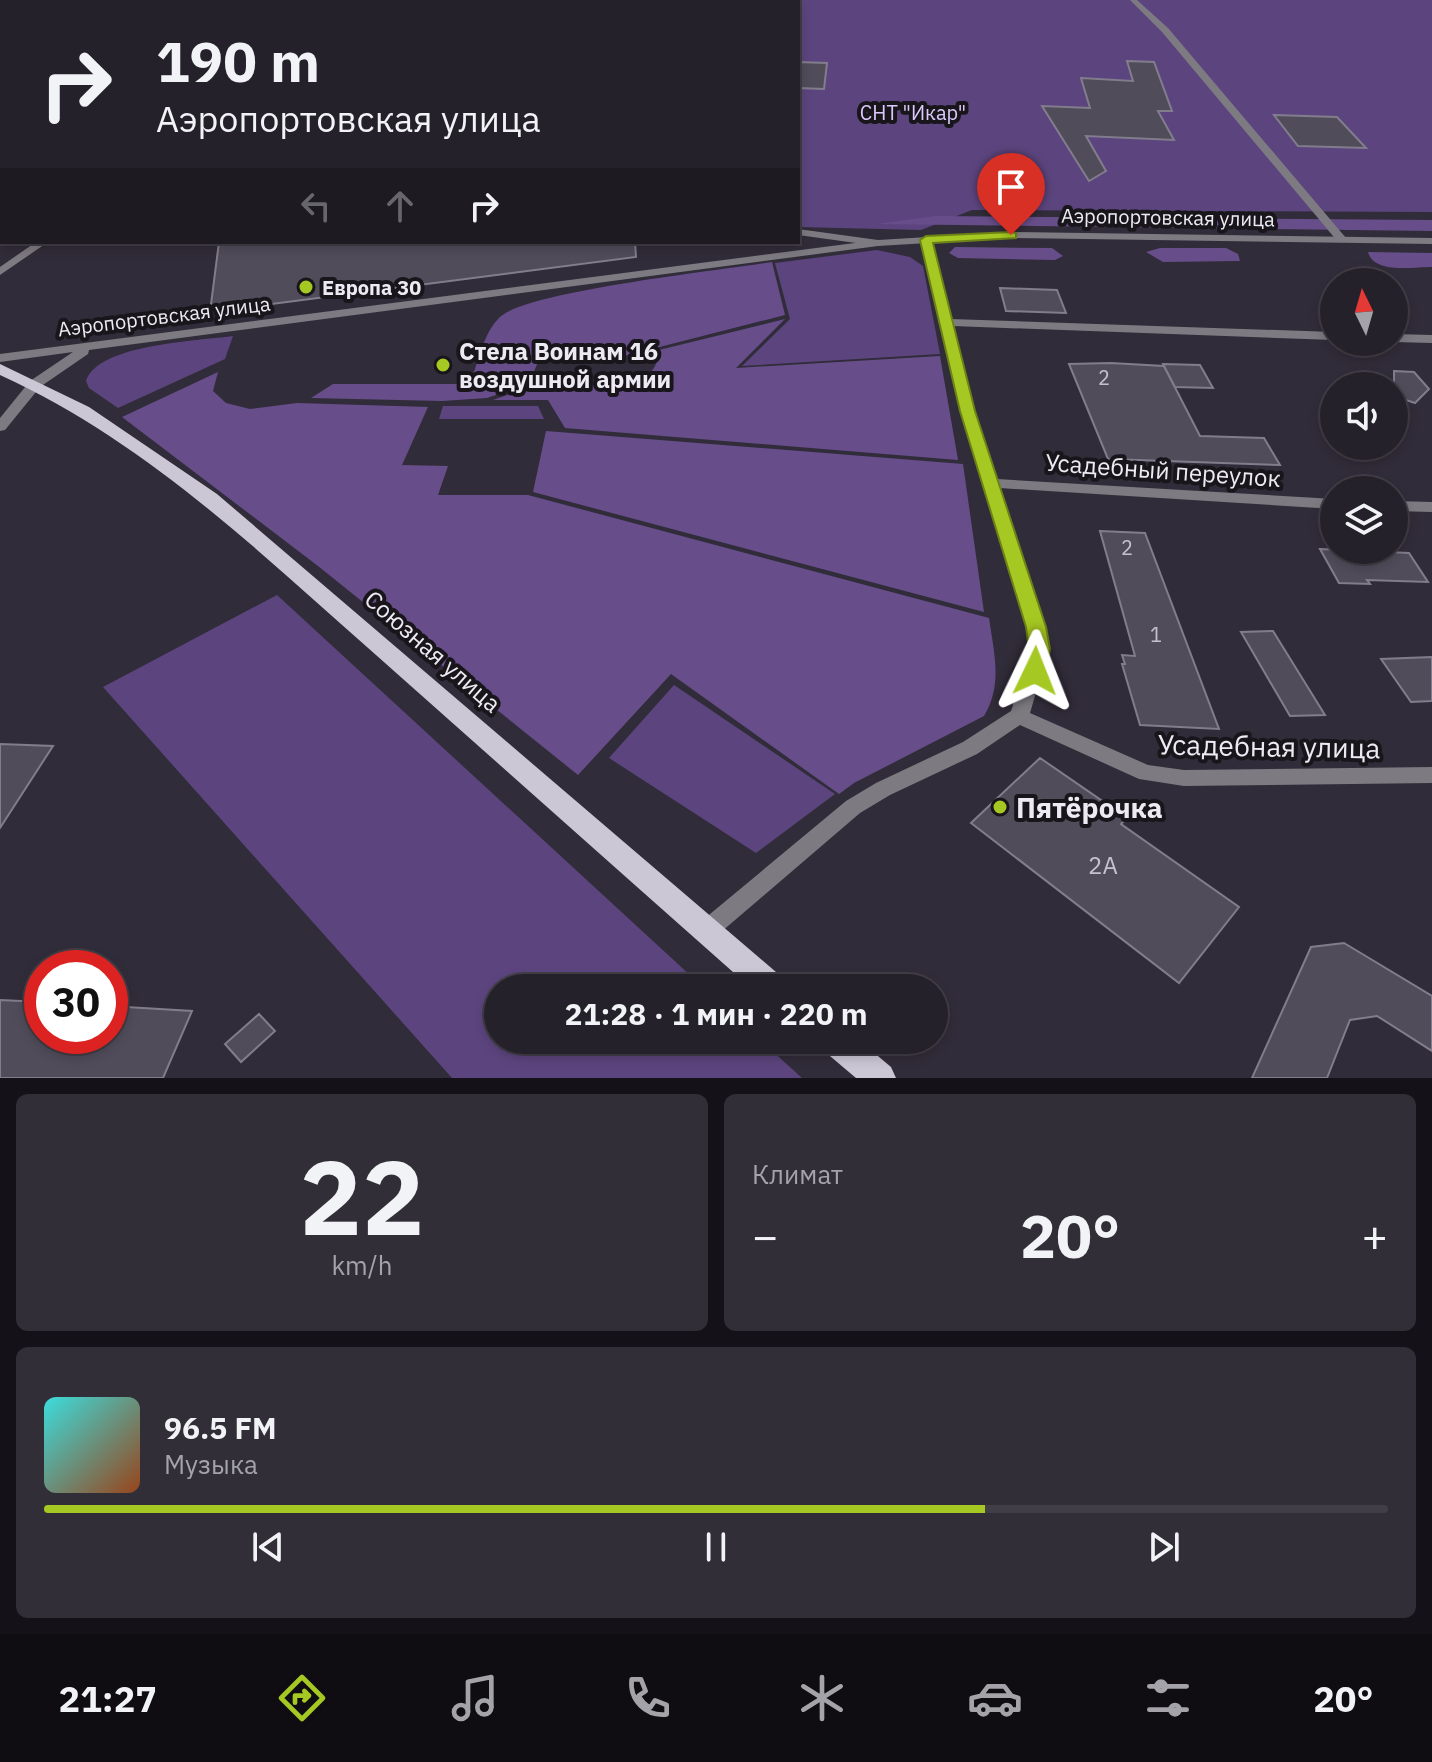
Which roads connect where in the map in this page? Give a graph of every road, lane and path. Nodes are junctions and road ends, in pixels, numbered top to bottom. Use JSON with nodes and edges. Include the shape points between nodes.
{"nodes":[{"id":1,"x":1133,"y":0,"type":"edge"},
{"id":2,"x":800,"y":232,"type":"edge"},
{"id":3,"x":926,"y":240,"type":"junction"},
{"id":4,"x":1342,"y":240,"type":"junction"},
{"id":5,"x":1432,"y":241,"type":"edge"},
{"id":6,"x":878,"y":243,"type":"junction"},
{"id":7,"x":40,"y":244,"type":"edge"},
{"id":8,"x":0,"y":272,"type":"edge"},
{"id":9,"x":944,"y":322,"type":"junction"},
{"id":10,"x":1320,"y":335,"type":"edge"},
{"id":11,"x":1408,"y":338,"type":"edge"},
{"id":12,"x":1432,"y":339,"type":"edge"},
{"id":13,"x":99,"y":345,"type":"junction"},
{"id":14,"x":0,"y":358,"type":"edge"},
{"id":15,"x":0,"y":369,"type":"edge"},
{"id":16,"x":35,"y":384,"type":"junction"},
{"id":17,"x":0,"y":427,"type":"edge"},
{"id":18,"x":990,"y":483,"type":"junction"},
{"id":19,"x":1320,"y":503,"type":"edge"},
{"id":20,"x":1408,"y":506,"type":"edge"},
{"id":21,"x":1432,"y":507,"type":"edge"},
{"id":22,"x":1019,"y":716,"type":"junction"},
{"id":23,"x":1432,"y":775,"type":"edge"},
{"id":24,"x":706,"y":931,"type":"junction"},
{"id":25,"x":757,"y":974,"type":"edge"},
{"id":26,"x":852,"y":1054,"type":"edge"},
{"id":27,"x":880,"y":1078,"type":"edge"}],
"edges":[{"from":1,"to":4,"type":"street","via":[[1165,30]]},
{"from":2,"to":6,"type":"street"},
{"from":3,"to":4,"type":"street","name":"Аэропортовская улица","via":[[1011,235]]},
{"from":3,"to":6,"type":"street","name":"Аэропортовская улица"},
{"from":3,"to":9,"type":"street"},
{"from":4,"to":5,"type":"street","name":"Аэропортовская улица"},
{"from":6,"to":13,"type":"street","name":"Аэропортовская улица"},
{"from":7,"to":8,"type":"street"},
{"from":9,"to":10,"type":"street"},
{"from":9,"to":18,"type":"street"},
{"from":11,"to":12,"type":"street"},
{"from":13,"to":14,"type":"street","name":"Аэропортовская улица"},
{"from":13,"to":16,"type":"street","via":[[59,364]]},
{"from":15,"to":16,"type":"main road","name":"Союзная улица"},
{"from":16,"to":17,"type":"street"},
{"from":16,"to":24,"type":"main road","name":"Союзная улица","via":[[122,434],[210,498]]},
{"from":18,"to":19,"type":"street","name":"Усадебный переулок"},
{"from":18,"to":22,"type":"street","via":[[1039,649]]},
{"from":20,"to":21,"type":"street"},
{"from":22,"to":23,"type":"street","name":"Усадебная улица","via":[[1146,773],[1184,778]]},
{"from":22,"to":24,"type":"street","via":[[970,748],[853,807]]},
{"from":24,"to":25,"type":"main road","name":"Союзная улица"},
{"from":26,"to":27,"type":"main road"}]}
